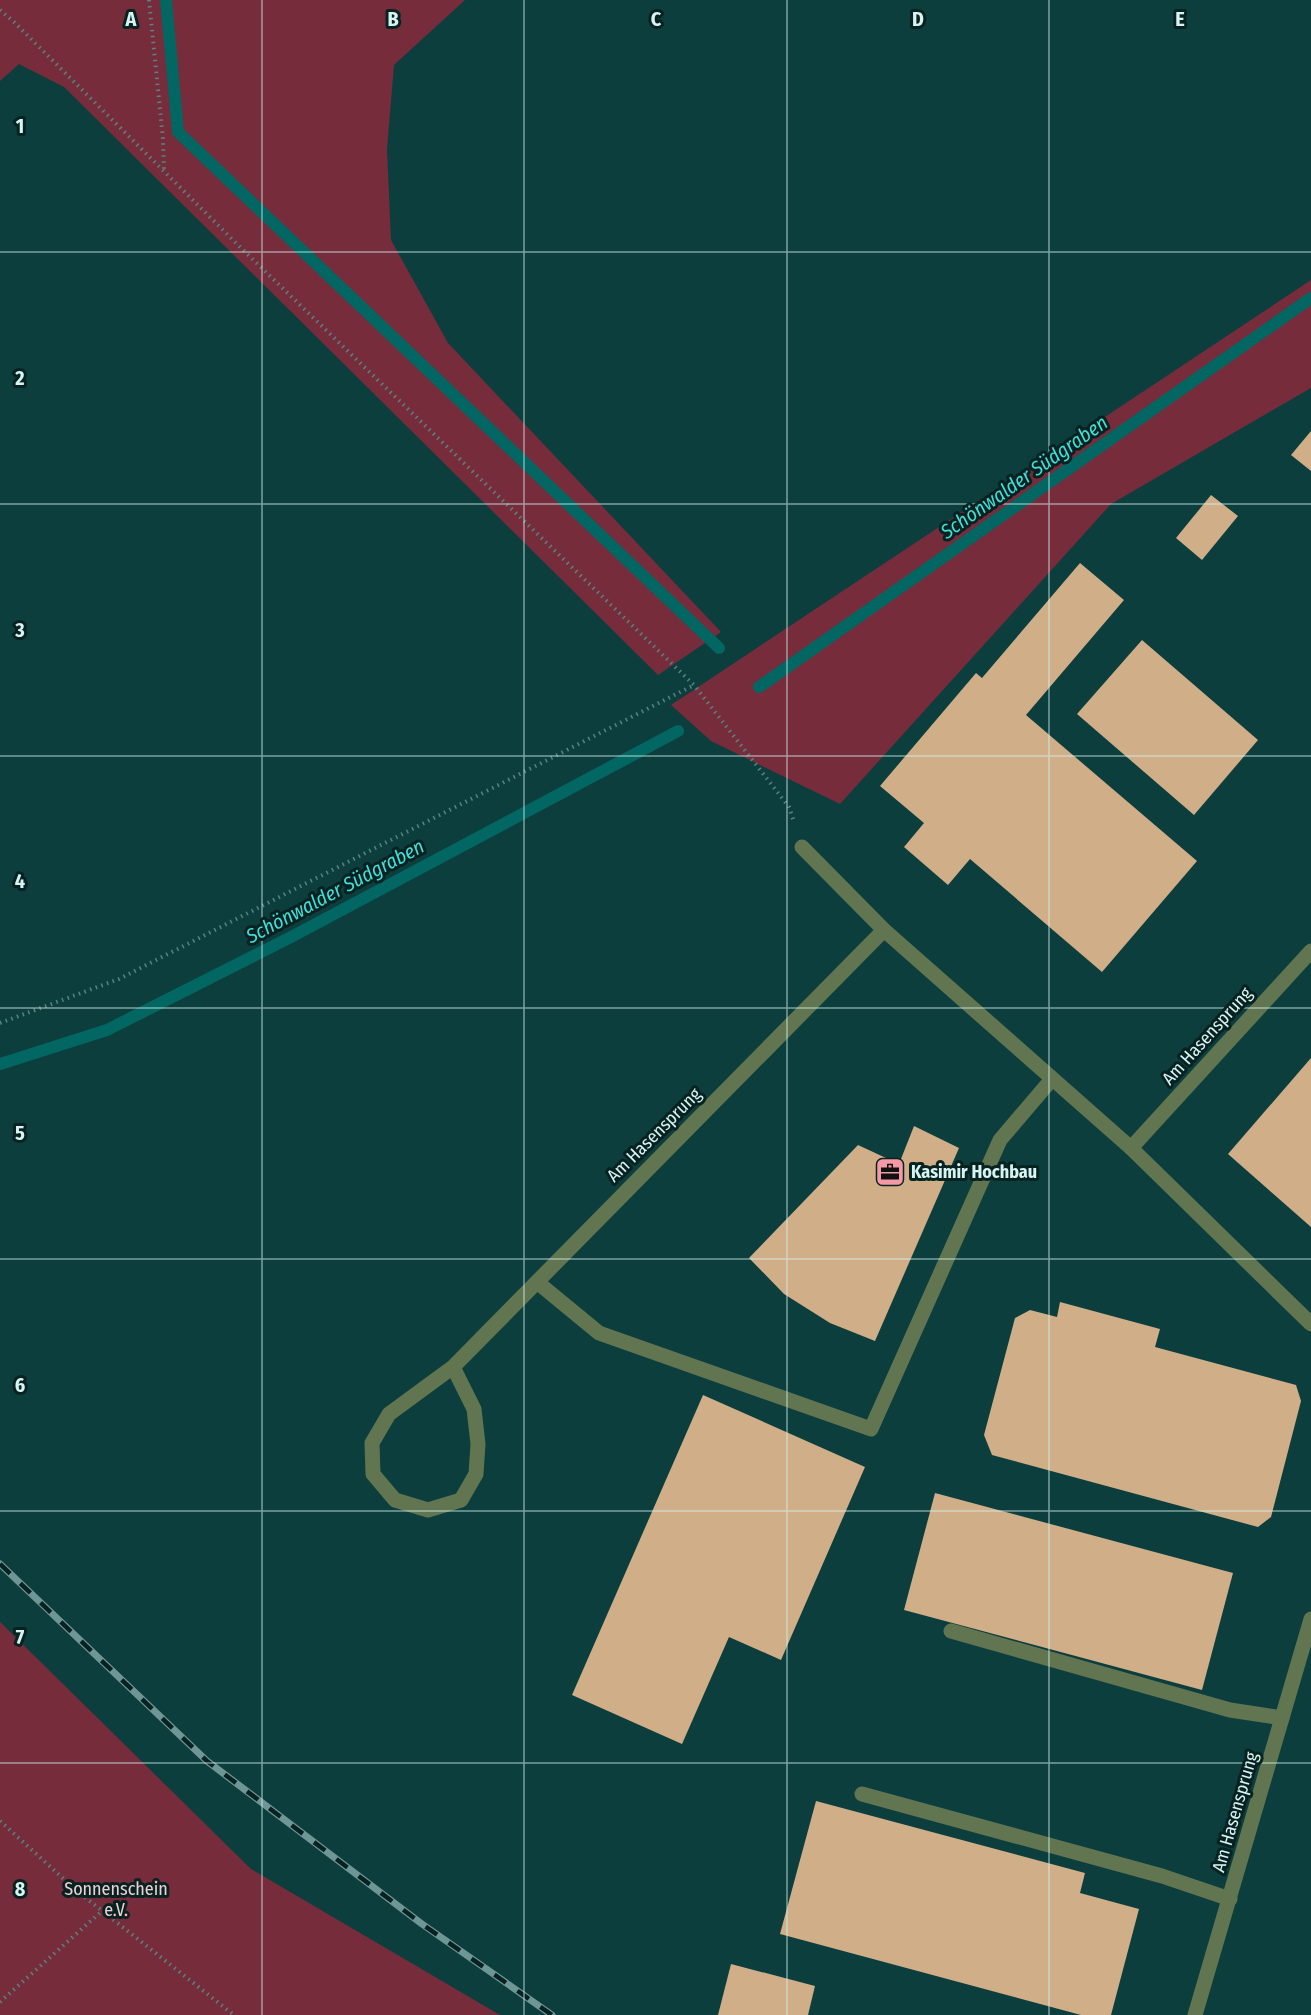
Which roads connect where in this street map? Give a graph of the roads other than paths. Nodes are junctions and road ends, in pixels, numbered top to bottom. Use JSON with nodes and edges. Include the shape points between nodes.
{"nodes":[{"id":1,"x":802,"y":846,"type":"road end"},
{"id":2,"x":884,"y":930,"type":"junction"},
{"id":3,"x":1311,"y":951,"type":"edge"},
{"id":4,"x":1052,"y":1079,"type":"junction"},
{"id":5,"x":1131,"y":1148,"type":"junction"},
{"id":6,"x":537,"y":1282,"type":"junction"},
{"id":7,"x":1311,"y":1324,"type":"edge"},
{"id":8,"x":453,"y":1367,"type":"junction"},
{"id":9,"x":1311,"y":1619,"type":"edge"},
{"id":10,"x":951,"y":1630,"type":"dead end"},
{"id":11,"x":1282,"y":1718,"type":"junction"},
{"id":12,"x":862,"y":1794,"type":"dead end"},
{"id":13,"x":1230,"y":1899,"type":"junction"},
{"id":14,"x":1195,"y":2015,"type":"edge"}],
"edges":[{"from":1,"to":2,"type":"street"},
{"from":2,"to":4,"type":"street"},
{"from":2,"to":6,"type":"street","name":"Am Hasensprung"},
{"from":3,"to":5,"type":"street","name":"Am Hasensprung"},
{"from":4,"to":5,"type":"street"},
{"from":4,"to":6,"type":"street","via":[[1000,1140],[871,1429],[598,1333]]},
{"from":5,"to":7,"type":"street"},
{"from":6,"to":8,"type":"street","name":"Am Hasensprung"},
{"from":8,"to":8,"type":"street","name":"Am Hasensprung","via":[[389,1414],[372,1443],[373,1474],[395,1500],[428,1510],[461,1500],[476,1474],[474,1409]]},
{"from":9,"to":11,"type":"street","name":"Am Hasensprung"},
{"from":10,"to":11,"type":"street","via":[[1230,1710]]},
{"from":11,"to":13,"type":"street","name":"Am Hasensprung"},
{"from":12,"to":13,"type":"street","via":[[1162,1876]]},
{"from":13,"to":14,"type":"street","name":"Am Hasensprung"}]}
